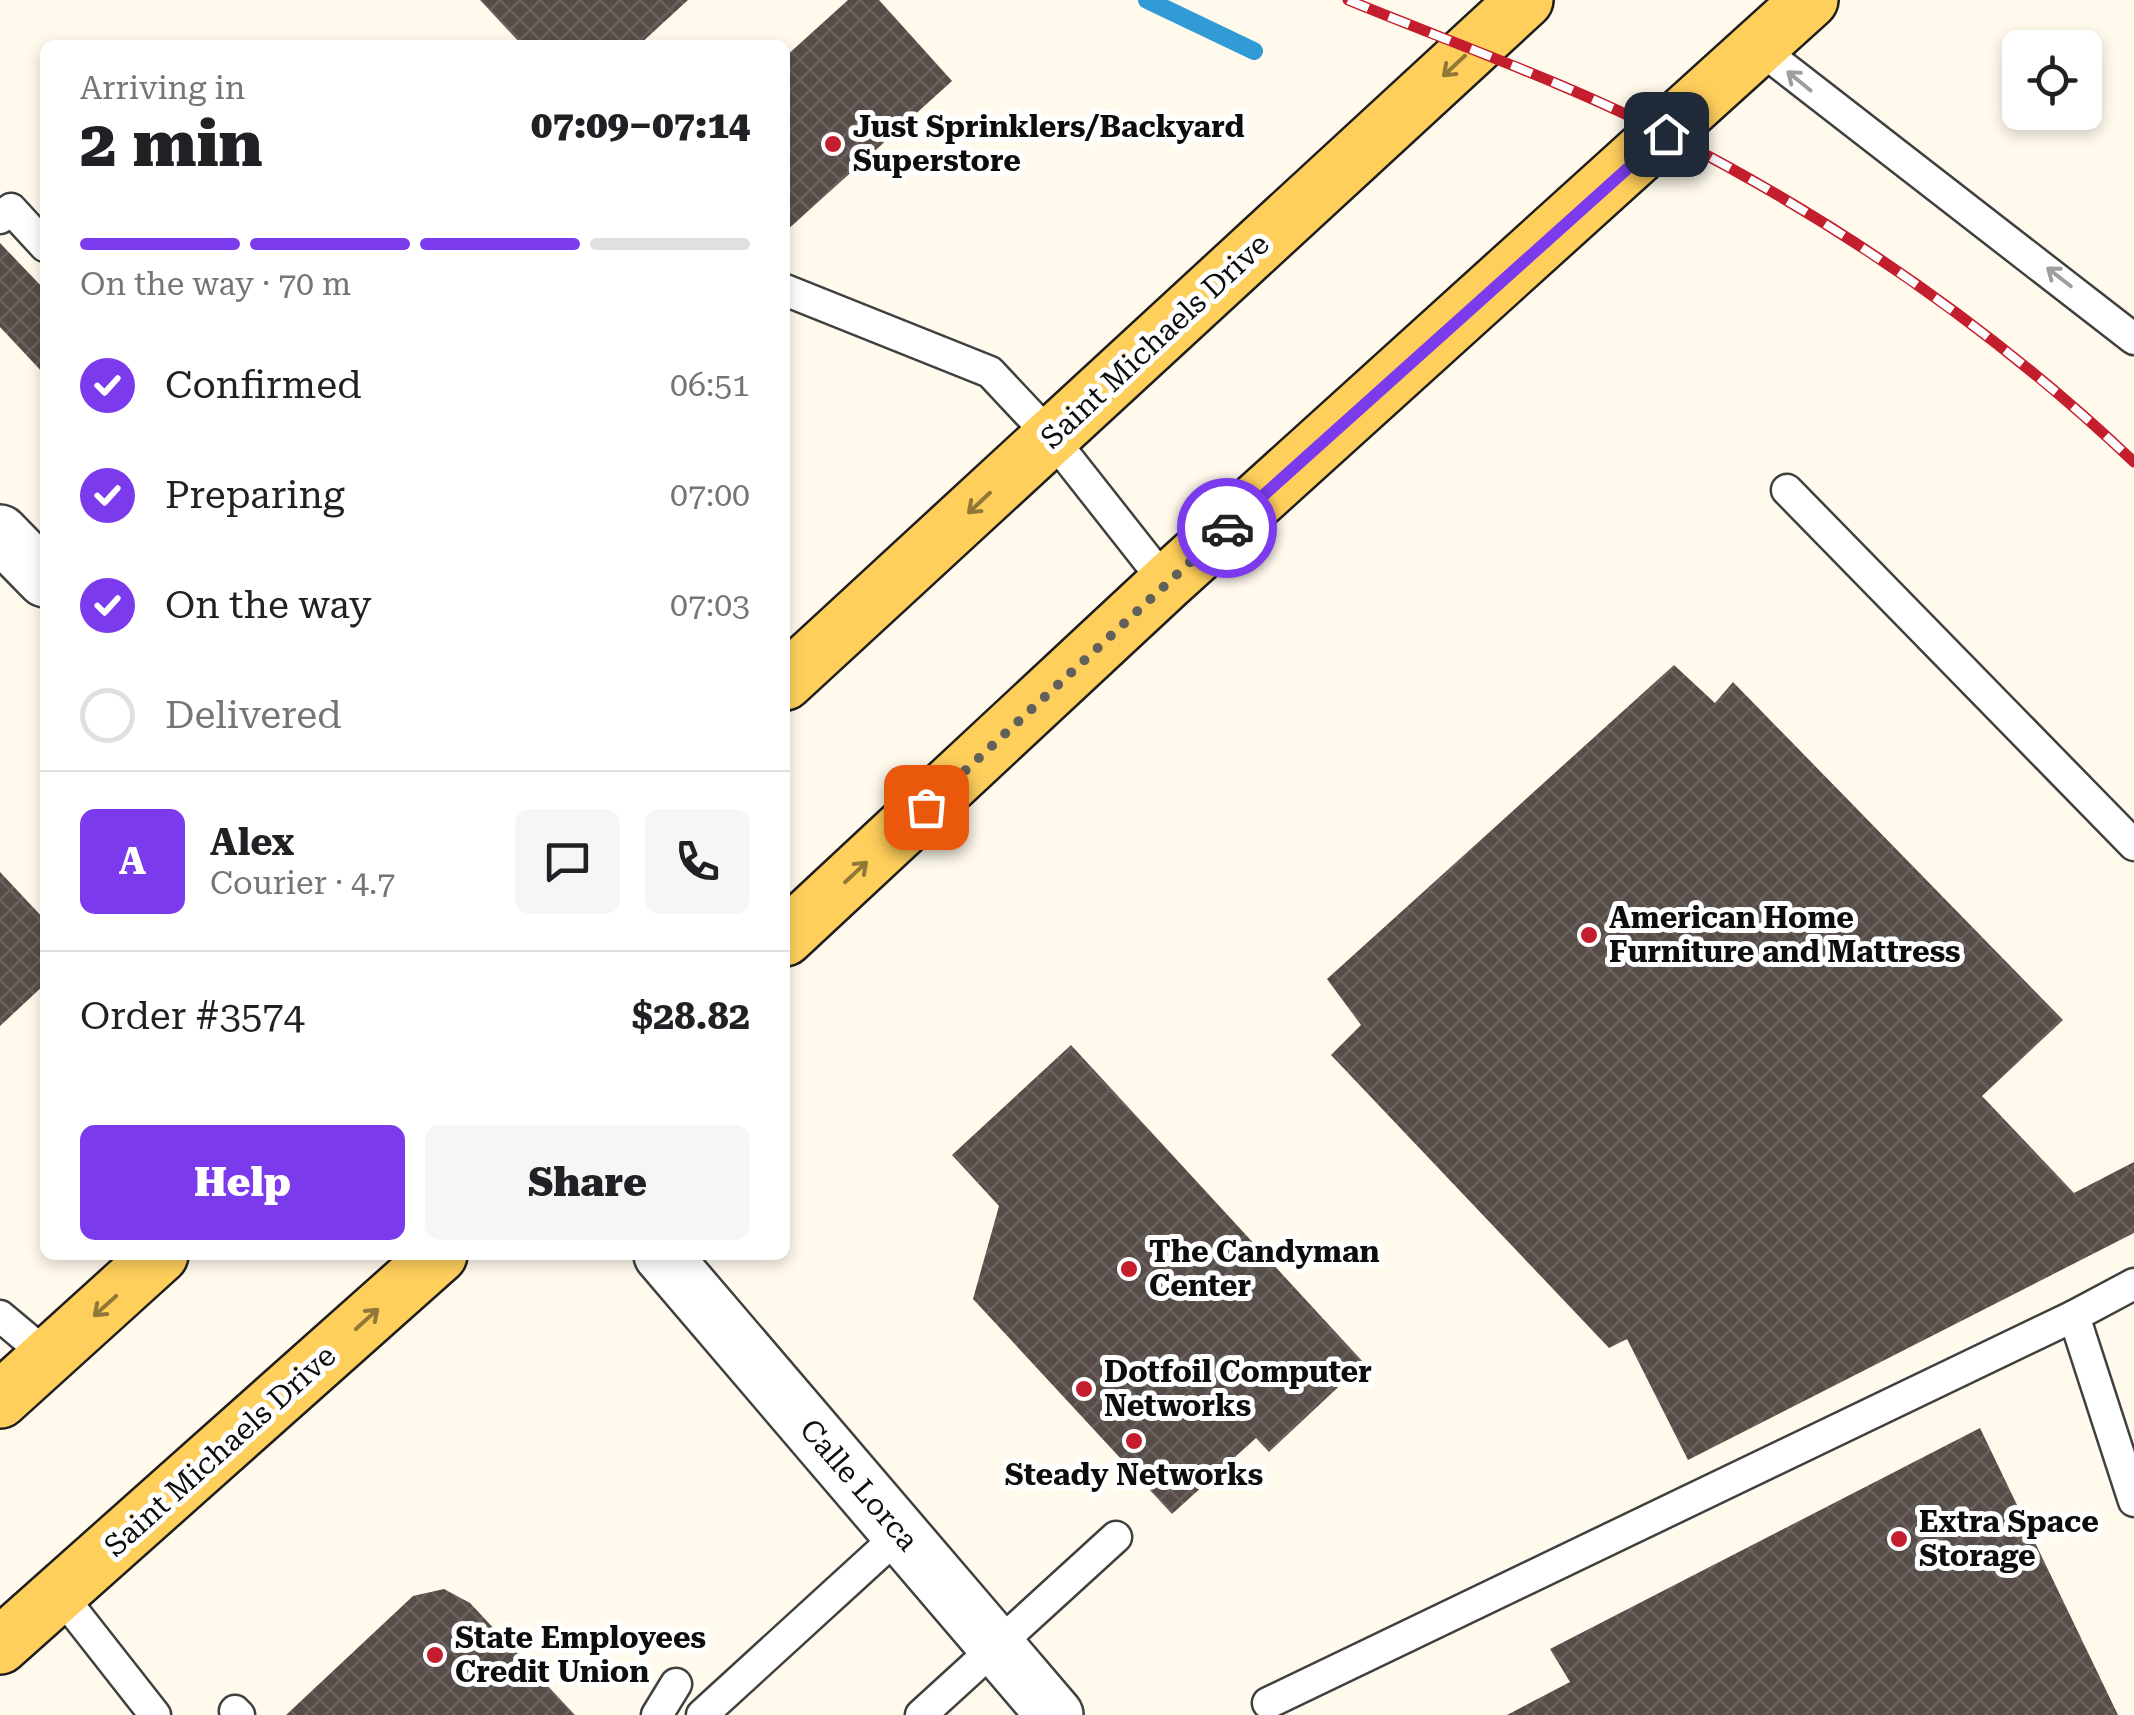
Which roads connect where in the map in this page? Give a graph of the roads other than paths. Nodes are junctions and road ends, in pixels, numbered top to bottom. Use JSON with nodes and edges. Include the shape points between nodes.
{"nodes":[{"id":1,"x":1525,"y":0,"type":"edge"},
{"id":2,"x":1810,"y":0,"type":"edge"},
{"id":3,"x":1759,"y":48,"type":"junction"},
{"id":4,"x":0,"y":218,"type":"edge"},
{"id":5,"x":40,"y":241,"type":"edge"},
{"id":6,"x":790,"y":292,"type":"edge"},
{"id":7,"x":2134,"y":339,"type":"edge"},
{"id":8,"x":1051,"y":437,"type":"junction"},
{"id":9,"x":1787,"y":490,"type":"dead end"},
{"id":10,"x":0,"y":533,"type":"edge"},
{"id":11,"x":40,"y":575,"type":"edge"},
{"id":12,"x":1166,"y":583,"type":"junction"},
{"id":13,"x":790,"y":677,"type":"edge"},
{"id":14,"x":2134,"y":845,"type":"edge"},
{"id":15,"x":790,"y":933,"type":"edge"},
{"id":16,"x":155,"y":1260,"type":"edge"},
{"id":17,"x":432,"y":1260,"type":"edge"},
{"id":18,"x":666,"y":1260,"type":"edge"},
{"id":19,"x":2134,"y":1284,"type":"edge"},
{"id":20,"x":0,"y":1316,"type":"edge"},
{"id":21,"x":2074,"y":1316,"type":"junction"},
{"id":22,"x":49,"y":1356,"type":"junction"},
{"id":23,"x":0,"y":1400,"type":"edge"},
{"id":24,"x":2134,"y":1501,"type":"edge"},
{"id":25,"x":900,"y":1534,"type":"junction"},
{"id":26,"x":1116,"y":1537,"type":"dead end"},
{"id":27,"x":60,"y":1594,"type":"junction"},
{"id":28,"x":998,"y":1645,"type":"junction"},
{"id":29,"x":0,"y":1646,"type":"edge"},
{"id":30,"x":676,"y":1684,"type":"dead end"},
{"id":31,"x":1268,"y":1703,"type":"dead end"},
{"id":32,"x":155,"y":1715,"type":"edge"},
{"id":33,"x":656,"y":1715,"type":"edge"},
{"id":34,"x":702,"y":1715,"type":"edge"},
{"id":35,"x":922,"y":1715,"type":"edge"},
{"id":36,"x":1055,"y":1715,"type":"edge"}],
"edges":[{"from":1,"to":8,"type":"main road","name":"Saint Michaels Drive","one_way":true},
{"from":2,"to":3,"type":"main road"},
{"from":7,"to":3,"type":"lane","one_way":true},
{"from":3,"to":12,"type":"main road"},
{"from":4,"to":5,"type":"lane","via":[[11,209]]},
{"from":6,"to":8,"type":"lane","via":[[990,372]]},
{"from":8,"to":12,"type":"lane"},
{"from":8,"to":13,"type":"main road","name":"Saint Michaels Drive","one_way":true},
{"from":9,"to":14,"type":"lane"},
{"from":10,"to":11,"type":"street"},
{"from":15,"to":12,"type":"main road","one_way":true},
{"from":16,"to":22,"type":"main road","one_way":true},
{"from":27,"to":17,"type":"main road","name":"Saint Michaels Drive","one_way":true},
{"from":18,"to":25,"type":"street","name":"Calle Lorca"},
{"from":19,"to":21,"type":"lane"},
{"from":20,"to":22,"type":"lane"},
{"from":21,"to":24,"type":"lane"},
{"from":21,"to":31,"type":"lane"},
{"from":22,"to":23,"type":"main road"},
{"from":25,"to":28,"type":"street","name":"Calle Lorca"},
{"from":25,"to":34,"type":"lane"},
{"from":26,"to":28,"type":"lane"},
{"from":27,"to":29,"type":"main road","name":"Saint Michaels Drive"},
{"from":27,"to":32,"type":"lane"},
{"from":28,"to":35,"type":"lane"},
{"from":28,"to":36,"type":"street","name":"Calle Lorca"},
{"from":30,"to":33,"type":"lane"}]}
